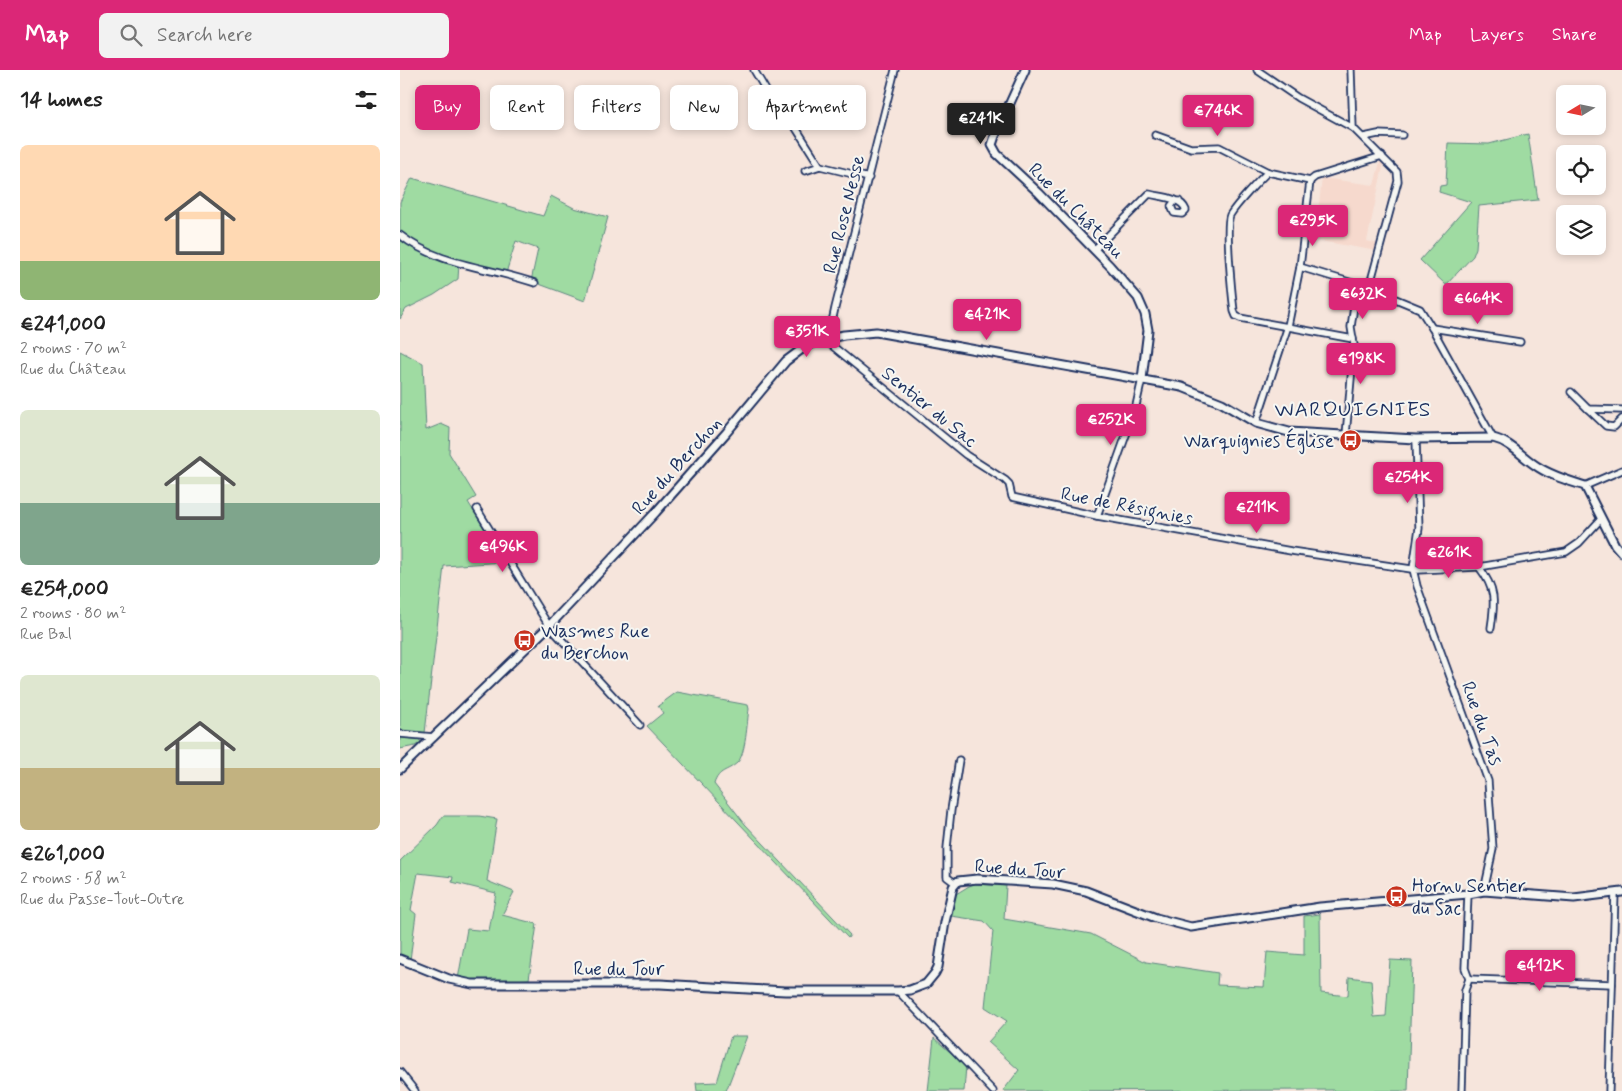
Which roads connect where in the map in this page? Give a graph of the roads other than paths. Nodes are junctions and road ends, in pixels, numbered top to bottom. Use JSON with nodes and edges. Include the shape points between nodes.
{"nodes":[{"id":1,"x":754,"y":70,"type":"edge"},
{"id":2,"x":895,"y":70,"type":"edge"},
{"id":3,"x":1025,"y":70,"type":"edge"},
{"id":4,"x":1257,"y":70,"type":"edge"},
{"id":5,"x":1351,"y":70,"type":"edge"},
{"id":6,"x":1353,"y":128,"type":"junction"},
{"id":7,"x":1155,"y":135,"type":"dead end"},
{"id":8,"x":1402,"y":136,"type":"dead end"},
{"id":9,"x":1364,"y":138,"type":"junction"},
{"id":10,"x":1382,"y":156,"type":"junction"},
{"id":11,"x":820,"y":166,"type":"junction"},
{"id":12,"x":805,"y":171,"type":"dead end"},
{"id":13,"x":1268,"y":172,"type":"junction"},
{"id":14,"x":869,"y":178,"type":"junction"},
{"id":15,"x":1310,"y":181,"type":"junction"},
{"id":16,"x":1179,"y":201,"type":"dead end"},
{"id":17,"x":400,"y":236,"type":"edge"},
{"id":18,"x":1094,"y":250,"type":"junction"},
{"id":19,"x":1300,"y":267,"type":"junction"},
{"id":20,"x":535,"y":283,"type":"dead end"},
{"id":21,"x":1358,"y":285,"type":"junction"},
{"id":22,"x":1369,"y":288,"type":"junction"},
{"id":23,"x":1288,"y":326,"type":"junction"},
{"id":24,"x":1432,"y":328,"type":"junction"},
{"id":25,"x":833,"y":337,"type":"junction"},
{"id":26,"x":824,"y":339,"type":"junction"},
{"id":27,"x":1353,"y":339,"type":"junction"},
{"id":28,"x":1520,"y":342,"type":"dead end"},
{"id":29,"x":1142,"y":379,"type":"junction"},
{"id":30,"x":1571,"y":392,"type":"dead end"},
{"id":31,"x":1588,"y":409,"type":"junction"},
{"id":32,"x":1622,"y":410,"type":"edge"},
{"id":33,"x":1622,"y":419,"type":"edge"},
{"id":34,"x":1256,"y":423,"type":"junction"},
{"id":35,"x":1346,"y":435,"type":"junction"},
{"id":36,"x":1493,"y":438,"type":"junction"},
{"id":37,"x":1416,"y":439,"type":"junction"},
{"id":38,"x":1622,"y":470,"type":"edge"},
{"id":39,"x":1585,"y":486,"type":"junction"},
{"id":40,"x":1012,"y":497,"type":"joint"},
{"id":41,"x":477,"y":509,"type":"dead end"},
{"id":42,"x":1097,"y":516,"type":"junction"},
{"id":43,"x":1601,"y":519,"type":"junction"},
{"id":44,"x":1622,"y":553,"type":"edge"},
{"id":45,"x":1479,"y":567,"type":"junction"},
{"id":46,"x":1416,"y":570,"type":"junction"},
{"id":47,"x":548,"y":626,"type":"junction"},
{"id":48,"x":1491,"y":628,"type":"dead end"},
{"id":49,"x":640,"y":725,"type":"dead end"},
{"id":50,"x":400,"y":734,"type":"edge"},
{"id":51,"x":434,"y":737,"type":"junction"},
{"id":52,"x":959,"y":760,"type":"dead end"},
{"id":53,"x":400,"y":769,"type":"edge"},
{"id":54,"x":955,"y":883,"type":"junction"},
{"id":55,"x":1484,"y":892,"type":"junction"},
{"id":56,"x":1619,"y":892,"type":"edge"},
{"id":57,"x":1468,"y":894,"type":"junction"},
{"id":58,"x":400,"y":959,"type":"edge"},
{"id":59,"x":1469,"y":979,"type":"junction"},
{"id":60,"x":1612,"y":984,"type":"junction"},
{"id":61,"x":898,"y":991,"type":"junction"},
{"id":62,"x":400,"y":1072,"type":"edge"},
{"id":63,"x":415,"y":1091,"type":"edge"},
{"id":64,"x":993,"y":1091,"type":"edge"},
{"id":65,"x":1462,"y":1091,"type":"edge"},
{"id":66,"x":1609,"y":1091,"type":"edge"}],
"edges":[{"from":1,"to":11,"type":"street"},
{"from":2,"to":14,"type":"street","name":"Rue Rose Nesse"},
{"from":3,"to":18,"type":"street","name":"Rue du Château","via":[[994,136],[993,148]]},
{"from":4,"to":6,"type":"street","via":[[1298,98]]},
{"from":5,"to":6,"type":"street"},
{"from":6,"to":9,"type":"street"},
{"from":7,"to":13,"type":"street","via":[[1191,148],[1219,147]]},
{"from":8,"to":9,"type":"street","via":[[1378,134]]},
{"from":9,"to":10,"type":"street"},
{"from":10,"to":15,"type":"street"},
{"from":10,"to":22,"type":"street","via":[[1397,172],[1398,181]]},
{"from":11,"to":12,"type":"street"},
{"from":11,"to":14,"type":"street"},
{"from":13,"to":15,"type":"street"},
{"from":13,"to":23,"type":"street","via":[[1229,216],[1234,311],[1240,318]]},
{"from":14,"to":25,"type":"street","name":"Rue Rose Nesse","via":[[832,322]]},
{"from":15,"to":19,"type":"street"},
{"from":16,"to":18,"type":"street","via":[[1149,194]]},
{"from":17,"to":20,"type":"street","via":[[419,248],[459,264],[506,273]]},
{"from":18,"to":29,"type":"street","name":"Rue du Château","via":[[1131,288],[1143,310],[1148,334]]},
{"from":19,"to":21,"type":"street"},
{"from":19,"to":23,"type":"street"},
{"from":21,"to":22,"type":"street"},
{"from":21,"to":27,"type":"street","via":[[1351,327]]},
{"from":22,"to":24,"type":"street","via":[[1420,309]]},
{"from":23,"to":27,"type":"street"},
{"from":23,"to":34,"type":"street"},
{"from":24,"to":28,"type":"street"},
{"from":24,"to":36,"type":"street"},
{"from":25,"to":26,"type":"street","name":"Rue du Berchon"},
{"from":25,"to":29,"type":"street","name":"Rue du Berchon","via":[[876,332]]},
{"from":26,"to":40,"type":"street","name":"Sentier du Sac","via":[[966,454],[1005,480]]},
{"from":26,"to":47,"type":"street","name":"Rue du Berchon","via":[[806,346],[786,361],[656,512]]},
{"from":27,"to":35,"type":"street"},
{"from":29,"to":34,"type":"street","name":"Rue du Berchon","via":[[1196,391]]},
{"from":29,"to":42,"type":"street","via":[[1135,410]]},
{"from":30,"to":31,"type":"street"},
{"from":31,"to":32,"type":"street"},
{"from":31,"to":33,"type":"street","via":[[1606,426],[1614,427]]},
{"from":34,"to":35,"type":"street","name":"Rue du Berchon","via":[[1289,432]]},
{"from":35,"to":37,"type":"street","name":"Rue du Berchon"},
{"from":36,"to":37,"type":"street","name":"Rue du Berchon"},
{"from":36,"to":39,"type":"street","via":[[1508,444],[1540,468]]},
{"from":37,"to":46,"type":"street","via":[[1419,528]]},
{"from":38,"to":39,"type":"street"},
{"from":39,"to":43,"type":"street"},
{"from":40,"to":42,"type":"street","name":"Rue de Résignies"},
{"from":41,"to":47,"type":"street"},
{"from":42,"to":46,"type":"street","name":"Rue de Résignies"},
{"from":43,"to":44,"type":"street"},
{"from":43,"to":45,"type":"street","via":[[1566,552]]},
{"from":45,"to":46,"type":"street","name":"Rue de Résignies"},
{"from":45,"to":48,"type":"street","via":[[1489,579],[1494,598]]},
{"from":46,"to":55,"type":"street","name":"Rue du Tas","via":[[1417,586],[1488,781],[1493,849]]},
{"from":47,"to":49,"type":"street"},
{"from":47,"to":51,"type":"street","name":"Rue du Berchon"},
{"from":50,"to":51,"type":"street"},
{"from":51,"to":53,"type":"street","name":"Rue du Berchon"},
{"from":52,"to":54,"type":"street","via":[[947,876]]},
{"from":54,"to":57,"type":"street","name":"Rue du Tour","via":[[977,879],[1053,884],[1190,927],[1320,907]]},
{"from":54,"to":61,"type":"street","name":"Rue du Tour","via":[[935,973],[921,987]]},
{"from":55,"to":56,"type":"street","name":"Rue du Tour","via":[[1574,898]]},
{"from":55,"to":57,"type":"street","name":"Rue du Tour"},
{"from":56,"to":60,"type":"street"},
{"from":57,"to":59,"type":"street","via":[[1465,968]]},
{"from":58,"to":61,"type":"street","name":"Rue du Tour","via":[[449,979],[472,984],[660,984],[777,990]]},
{"from":59,"to":60,"type":"street"},
{"from":59,"to":65,"type":"street","via":[[1465,990]]},
{"from":60,"to":66,"type":"street"},
{"from":61,"to":64,"type":"street"},
{"from":62,"to":63,"type":"street"}]}
